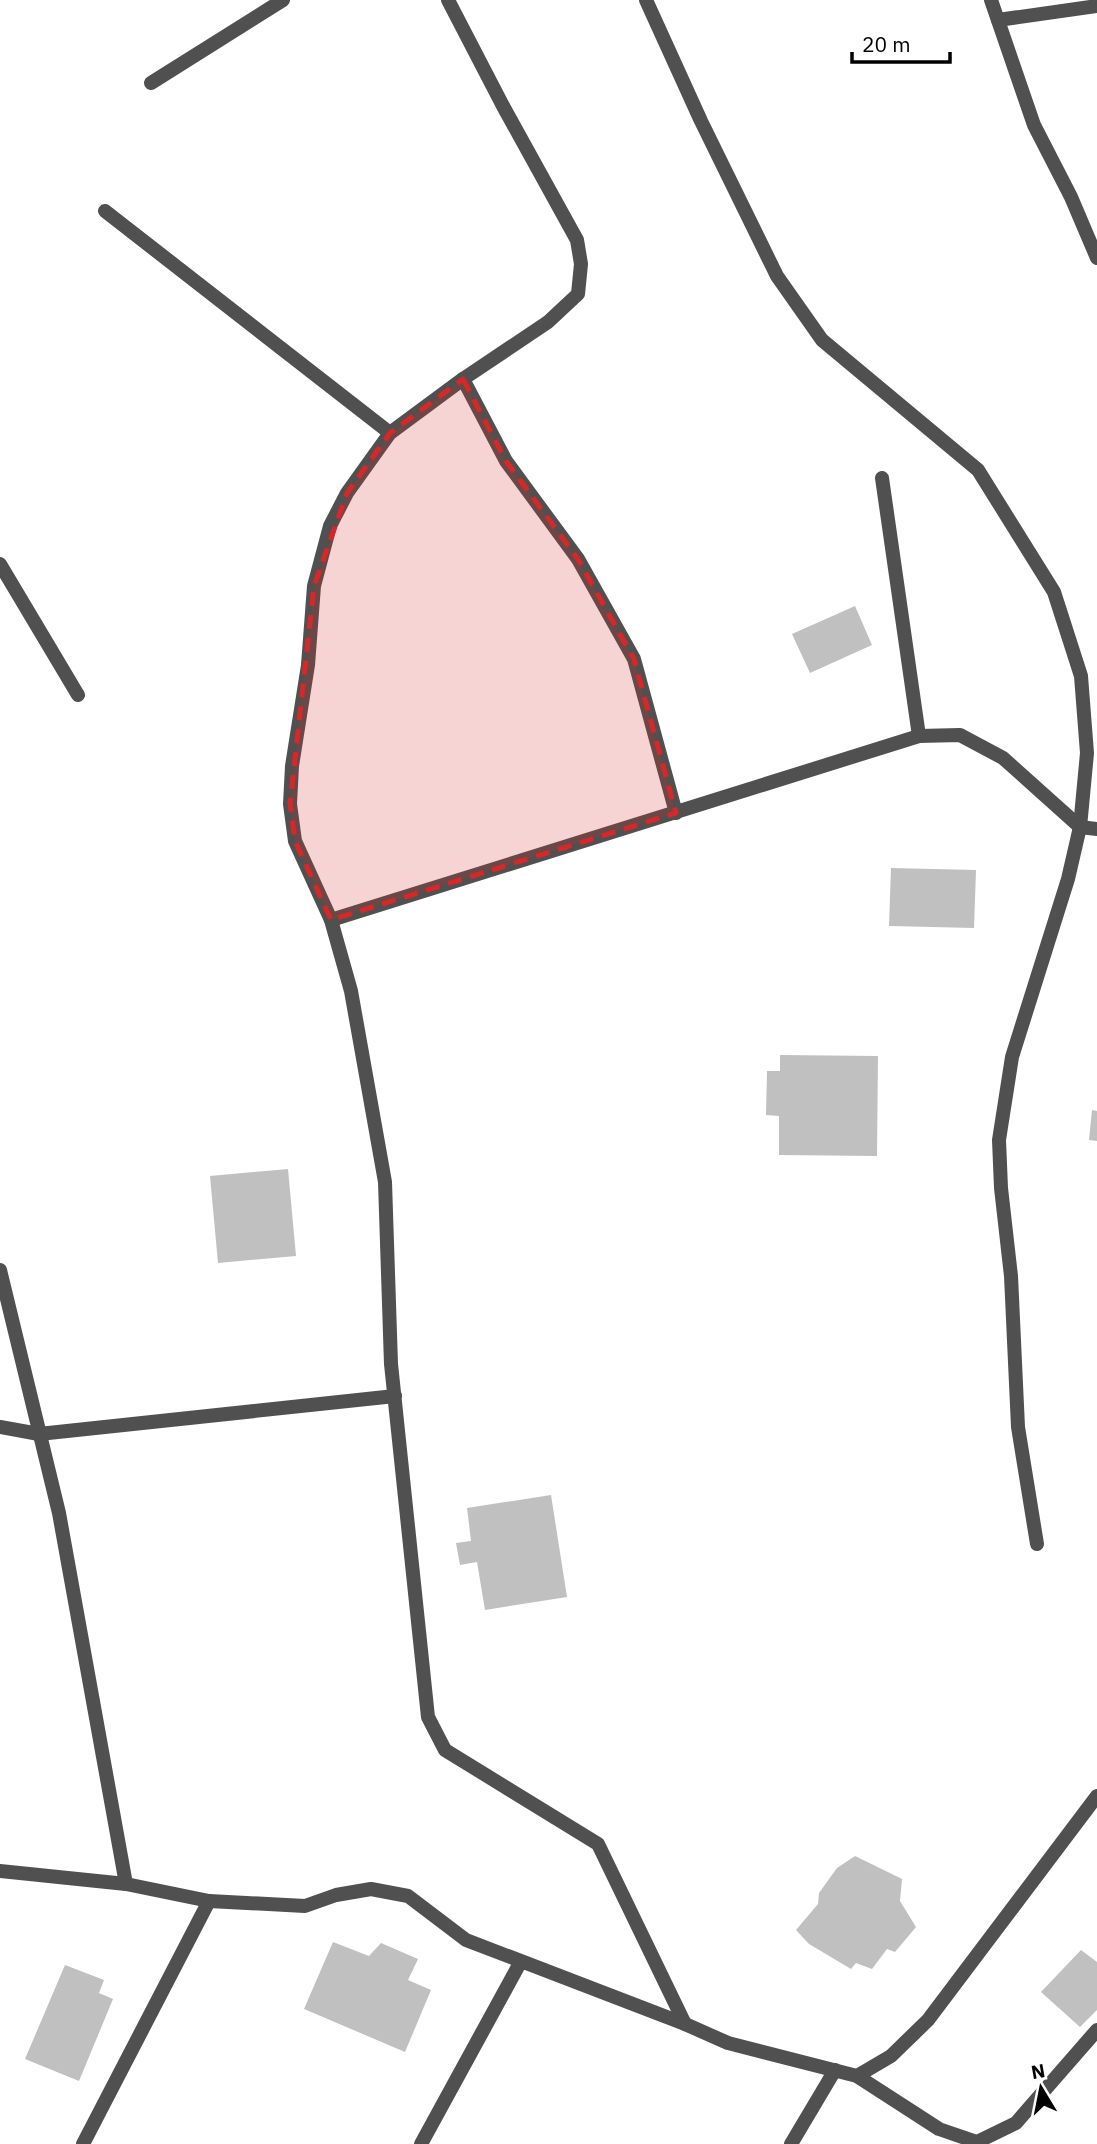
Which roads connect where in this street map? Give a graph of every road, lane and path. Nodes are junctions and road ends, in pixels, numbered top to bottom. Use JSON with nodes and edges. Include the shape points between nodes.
{"nodes":[{"id":1,"x":283,"y":0,"type":"edge"},
{"id":2,"x":448,"y":0,"type":"edge"},
{"id":3,"x":646,"y":0,"type":"edge"},
{"id":4,"x":991,"y":0,"type":"edge"},
{"id":5,"x":1097,"y":6,"type":"edge"},
{"id":6,"x":998,"y":20,"type":"junction"},
{"id":7,"x":151,"y":83,"type":"dead end"},
{"id":8,"x":106,"y":211,"type":"dead end"},
{"id":9,"x":1097,"y":258,"type":"edge"},
{"id":10,"x":463,"y":379,"type":"junction"},
{"id":11,"x":390,"y":433,"type":"junction"},
{"id":12,"x":882,"y":478,"type":"dead end"},
{"id":13,"x":0,"y":564,"type":"edge"},
{"id":14,"x":78,"y":695,"type":"dead end"},
{"id":15,"x":919,"y":736,"type":"junction"},
{"id":16,"x":676,"y":813,"type":"junction"},
{"id":17,"x":1080,"y":827,"type":"junction"},
{"id":18,"x":1097,"y":829,"type":"edge"},
{"id":19,"x":331,"y":920,"type":"junction"},
{"id":20,"x":0,"y":1270,"type":"edge"},
{"id":21,"x":395,"y":1396,"type":"junction"},
{"id":22,"x":0,"y":1427,"type":"edge"},
{"id":23,"x":39,"y":1434,"type":"junction"},
{"id":24,"x":1037,"y":1544,"type":"dead end"},
{"id":25,"x":1097,"y":1796,"type":"edge"},
{"id":26,"x":0,"y":1871,"type":"edge"},
{"id":27,"x":126,"y":1884,"type":"junction"},
{"id":28,"x":209,"y":1901,"type":"junction"},
{"id":29,"x":520,"y":1963,"type":"junction"},
{"id":30,"x":685,"y":2024,"type":"junction"},
{"id":31,"x":1097,"y":2030,"type":"edge"},
{"id":32,"x":835,"y":2070,"type":"junction"},
{"id":33,"x":857,"y":2076,"type":"junction"},
{"id":34,"x":83,"y":2144,"type":"edge"},
{"id":35,"x":421,"y":2144,"type":"edge"},
{"id":36,"x":791,"y":2144,"type":"edge"}],
"edges":[{"from":1,"to":7,"type":"street"},
{"from":2,"to":10,"type":"street","via":[[577,240],[581,264],[578,293],[548,322]]},
{"from":3,"to":17,"type":"street","via":[[777,276],[822,340],[978,470],[1054,592],[1081,676],[1087,753]]},
{"from":4,"to":6,"type":"street"},
{"from":5,"to":6,"type":"street"},
{"from":6,"to":9,"type":"street","via":[[1034,125]]},
{"from":8,"to":11,"type":"street"},
{"from":10,"to":11,"type":"street"},
{"from":10,"to":16,"type":"street","via":[[506,461],[579,559],[634,659]]},
{"from":11,"to":19,"type":"street","via":[[347,493],[331,526],[314,586],[308,664],[292,766],[290,804],[295,841]]},
{"from":12,"to":15,"type":"street"},
{"from":13,"to":14,"type":"street"},
{"from":15,"to":16,"type":"street"},
{"from":15,"to":17,"type":"street","via":[[960,735],[1003,758]]},
{"from":16,"to":19,"type":"street"},
{"from":17,"to":18,"type":"street"},
{"from":17,"to":24,"type":"street","via":[[1012,1057],[999,1140],[1018,1427]]},
{"from":19,"to":21,"type":"street","via":[[351,991],[385,1182]]},
{"from":20,"to":23,"type":"street"},
{"from":21,"to":23,"type":"street"},
{"from":21,"to":30,"type":"street","via":[[428,1717],[445,1750],[598,1844]]},
{"from":22,"to":23,"type":"street"},
{"from":23,"to":27,"type":"street","via":[[59,1513]]},
{"from":25,"to":33,"type":"street","via":[[928,2020],[891,2056]]},
{"from":26,"to":27,"type":"street"},
{"from":27,"to":28,"type":"street"},
{"from":28,"to":29,"type":"street","via":[[305,1906],[371,1889],[408,1896],[466,1940]]},
{"from":28,"to":34,"type":"street"},
{"from":29,"to":30,"type":"street"},
{"from":29,"to":35,"type":"street"},
{"from":30,"to":32,"type":"street","via":[[728,2043]]},
{"from":31,"to":33,"type":"street","via":[[1016,2123],[977,2142],[939,2129]]},
{"from":32,"to":33,"type":"street"},
{"from":32,"to":36,"type":"street"}]}
